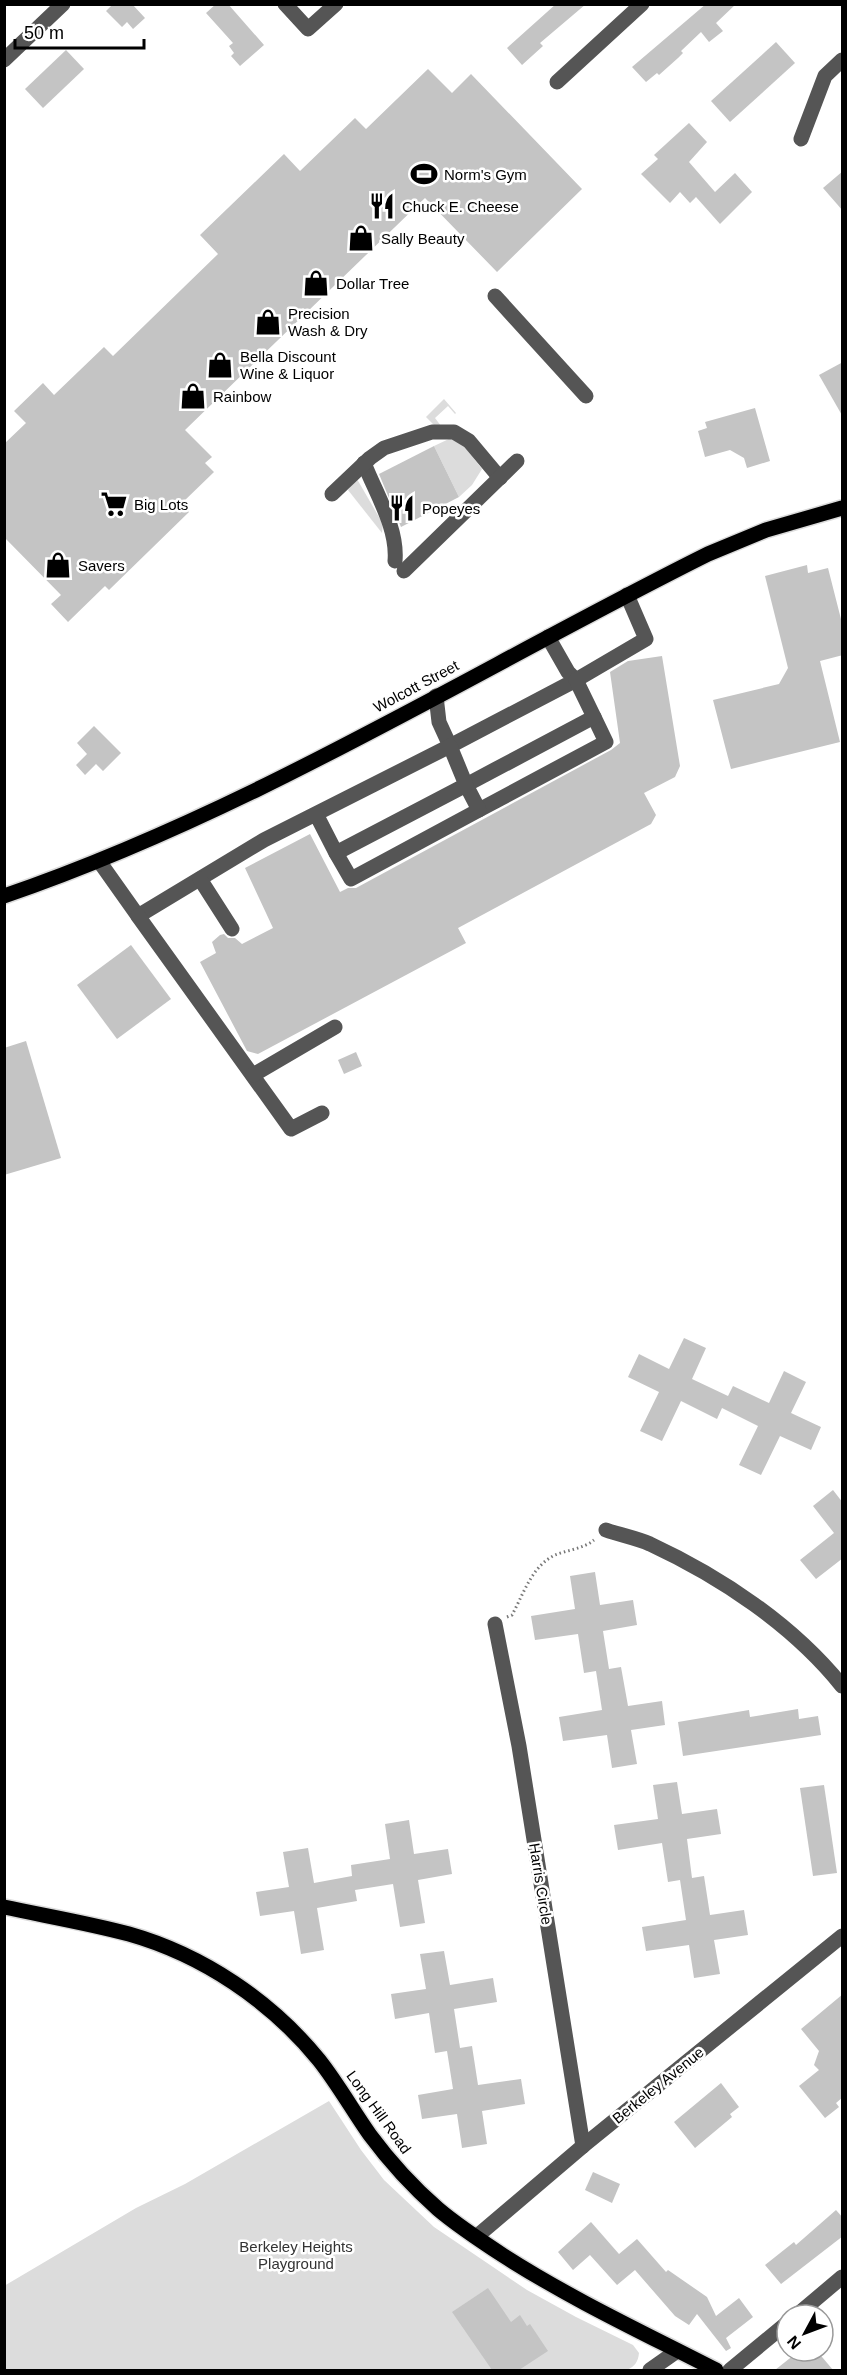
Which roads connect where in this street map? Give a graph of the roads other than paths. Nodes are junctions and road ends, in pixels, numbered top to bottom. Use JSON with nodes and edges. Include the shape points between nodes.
{"nodes":[{"id":1,"x":63,"y":4,"type":"edge"},
{"id":2,"x":285,"y":4,"type":"edge"},
{"id":3,"x":336,"y":4,"type":"edge"},
{"id":4,"x":642,"y":4,"type":"edge"},
{"id":5,"x":4,"y":60,"type":"edge"},
{"id":6,"x":843,"y":60,"type":"edge"},
{"id":7,"x":557,"y":82,"type":"dead end"},
{"id":8,"x":801,"y":139,"type":"dead end"},
{"id":9,"x":495,"y":296,"type":"dead end"},
{"id":10,"x":586,"y":396,"type":"dead end"},
{"id":11,"x":517,"y":461,"type":"dead end"},
{"id":12,"x":364,"y":463,"type":"junction"},
{"id":13,"x":500,"y":478,"type":"junction"},
{"id":14,"x":332,"y":494,"type":"dead end"},
{"id":15,"x":843,"y":508,"type":"edge"},
{"id":16,"x":627,"y":595,"type":"junction"},
{"id":17,"x":548,"y":637,"type":"junction"},
{"id":18,"x":576,"y":680,"type":"junction"},
{"id":19,"x":436,"y":696,"type":"junction"},
{"id":20,"x":594,"y":717,"type":"junction"},
{"id":21,"x":450,"y":746,"type":"junction"},
{"id":22,"x":466,"y":785,"type":"junction"},
{"id":23,"x":479,"y":810,"type":"junction"},
{"id":24,"x":316,"y":814,"type":"junction"},
{"id":25,"x":336,"y":853,"type":"junction"},
{"id":26,"x":99,"y":861,"type":"junction"},
{"id":27,"x":200,"y":879,"type":"junction"},
{"id":28,"x":4,"y":896,"type":"edge"},
{"id":29,"x":138,"y":916,"type":"junction"},
{"id":30,"x":232,"y":929,"type":"dead end"},
{"id":31,"x":335,"y":1027,"type":"dead end"},
{"id":32,"x":253,"y":1075,"type":"junction"},
{"id":33,"x":322,"y":1113,"type":"dead end"},
{"id":34,"x":606,"y":1530,"type":"road end"},
{"id":35,"x":495,"y":1624,"type":"road end"},
{"id":36,"x":843,"y":1686,"type":"edge"},
{"id":37,"x":4,"y":1907,"type":"edge"},
{"id":38,"x":843,"y":1936,"type":"edge"},
{"id":39,"x":583,"y":2146,"type":"junction"},
{"id":40,"x":476,"y":2237,"type":"junction"},
{"id":41,"x":843,"y":2277,"type":"edge"},
{"id":42,"x":812,"y":2303,"type":"edge"},
{"id":43,"x":775,"y":2333,"type":"edge"},
{"id":44,"x":677,"y":2351,"type":"junction"},
{"id":45,"x":650,"y":2370,"type":"edge"},
{"id":46,"x":716,"y":2370,"type":"edge"},
{"id":47,"x":730,"y":2370,"type":"edge"}],
"edges":[{"from":1,"to":5,"type":"street"},
{"from":2,"to":3,"type":"street","via":[[308,28]]},
{"from":4,"to":7,"type":"street"},
{"from":6,"to":8,"type":"street","via":[[825,76]]},
{"from":9,"to":10,"type":"street"},
{"from":11,"to":13,"type":"street"},
{"from":12,"to":13,"type":"street","via":[[384,448],[432,432],[454,432],[469,441]]},
{"from":12,"to":13,"type":"street","via":[[392,531],[399,566]]},
{"from":12,"to":14,"type":"street"},
{"from":15,"to":16,"type":"main road","name":"Wolcott Street","via":[[724,546]]},
{"from":16,"to":17,"type":"main road","name":"Wolcott Street"},
{"from":16,"to":18,"type":"street","via":[[646,639]]},
{"from":17,"to":18,"type":"street"},
{"from":17,"to":19,"type":"main road","name":"Wolcott Street"},
{"from":18,"to":20,"type":"street"},
{"from":18,"to":21,"type":"street"},
{"from":19,"to":21,"type":"street","via":[[439,722]]},
{"from":19,"to":26,"type":"main road","name":"Wolcott Street","via":[[200,818]]},
{"from":20,"to":22,"type":"street"},
{"from":20,"to":23,"type":"street","via":[[606,742]]},
{"from":21,"to":22,"type":"street"},
{"from":21,"to":24,"type":"street"},
{"from":22,"to":23,"type":"street"},
{"from":22,"to":25,"type":"street"},
{"from":23,"to":25,"type":"street","via":[[351,879]]},
{"from":24,"to":25,"type":"street"},
{"from":24,"to":27,"type":"street"},
{"from":26,"to":28,"type":"main road","name":"Wolcott Street"},
{"from":26,"to":29,"type":"street"},
{"from":27,"to":29,"type":"street"},
{"from":27,"to":30,"type":"street"},
{"from":29,"to":32,"type":"street"},
{"from":31,"to":32,"type":"street"},
{"from":32,"to":33,"type":"street","via":[[291,1129]]},
{"from":34,"to":36,"type":"street","via":[[648,1543],[741,1595],[826,1666]]},
{"from":35,"to":39,"type":"street","name":"Harris Circle","via":[[519,1746]]},
{"from":37,"to":40,"type":"main road","name":"Long Hill Road","via":[[147,1940],[184,1955],[252,1996],[316,2057],[408,2181]]},
{"from":38,"to":39,"type":"street","name":"Berkeley Avenue"},
{"from":39,"to":40,"type":"street","name":"Berkeley Avenue"},
{"from":40,"to":44,"type":"main road","name":"Long Hill Road","via":[[552,2287]]},
{"from":41,"to":42,"type":"street"},
{"from":43,"to":47,"type":"street"},
{"from":44,"to":45,"type":"street"},
{"from":44,"to":46,"type":"main road","name":"Long Hill Road"}]}
